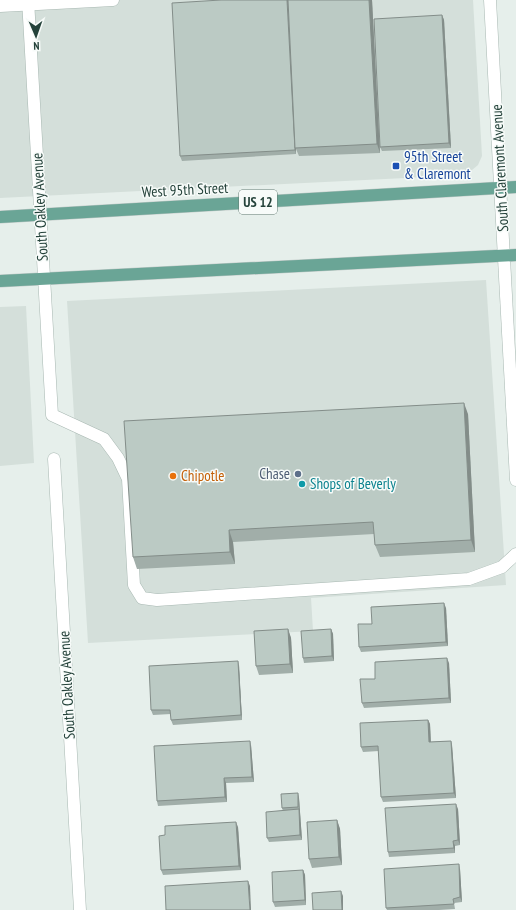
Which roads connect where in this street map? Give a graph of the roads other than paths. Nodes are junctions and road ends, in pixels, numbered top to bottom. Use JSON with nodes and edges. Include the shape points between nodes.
{"nodes":[{"id":1,"x":113,"y":0,"type":"edge"},
{"id":2,"x":490,"y":0,"type":"edge"},
{"id":3,"x":28,"y":2,"type":"edge"},
{"id":4,"x":0,"y":6,"type":"edge"},
{"id":5,"x":516,"y":187,"type":"edge"},
{"id":6,"x":501,"y":188,"type":"junction"},
{"id":7,"x":40,"y":215,"type":"junction"},
{"id":8,"x":0,"y":216,"type":"edge"},
{"id":9,"x":510,"y":255,"type":"edge"},
{"id":10,"x":44,"y":278,"type":"junction"},
{"id":11,"x":0,"y":280,"type":"edge"},
{"id":12,"x":54,"y":459,"type":"dead end"},
{"id":13,"x":516,"y":480,"type":"edge"},
{"id":14,"x":516,"y":554,"type":"edge"},
{"id":15,"x":80,"y":910,"type":"edge"}],
"edges":[{"from":1,"to":3,"type":"street"},
{"from":2,"to":6,"type":"street","name":"South Claremont Avenue"},
{"from":3,"to":4,"type":"street"},
{"from":3,"to":7,"type":"street","name":"South Oakley Avenue"},
{"from":5,"to":6,"type":"main road","name":"West 95th Street","number":"US 12"},
{"from":6,"to":7,"type":"main road","name":"West 95th Street","number":"US 12"},
{"from":6,"to":9,"type":"street","name":"South Claremont Avenue"},
{"from":7,"to":8,"type":"main road","name":"West 95th Street","number":"US 12"},
{"from":7,"to":10,"type":"street","name":"South Oakley Avenue"},
{"from":9,"to":10,"type":"main road"},
{"from":9,"to":13,"type":"street","name":"South Claremont Avenue"},
{"from":10,"to":11,"type":"main road"},
{"from":10,"to":14,"type":"street","name":"South Oakley Avenue","via":[[52,415],[104,439],[128,478],[134,585],[142,598],[158,600],[469,579],[502,567]]},
{"from":12,"to":15,"type":"street","name":"South Oakley Avenue"}]}
